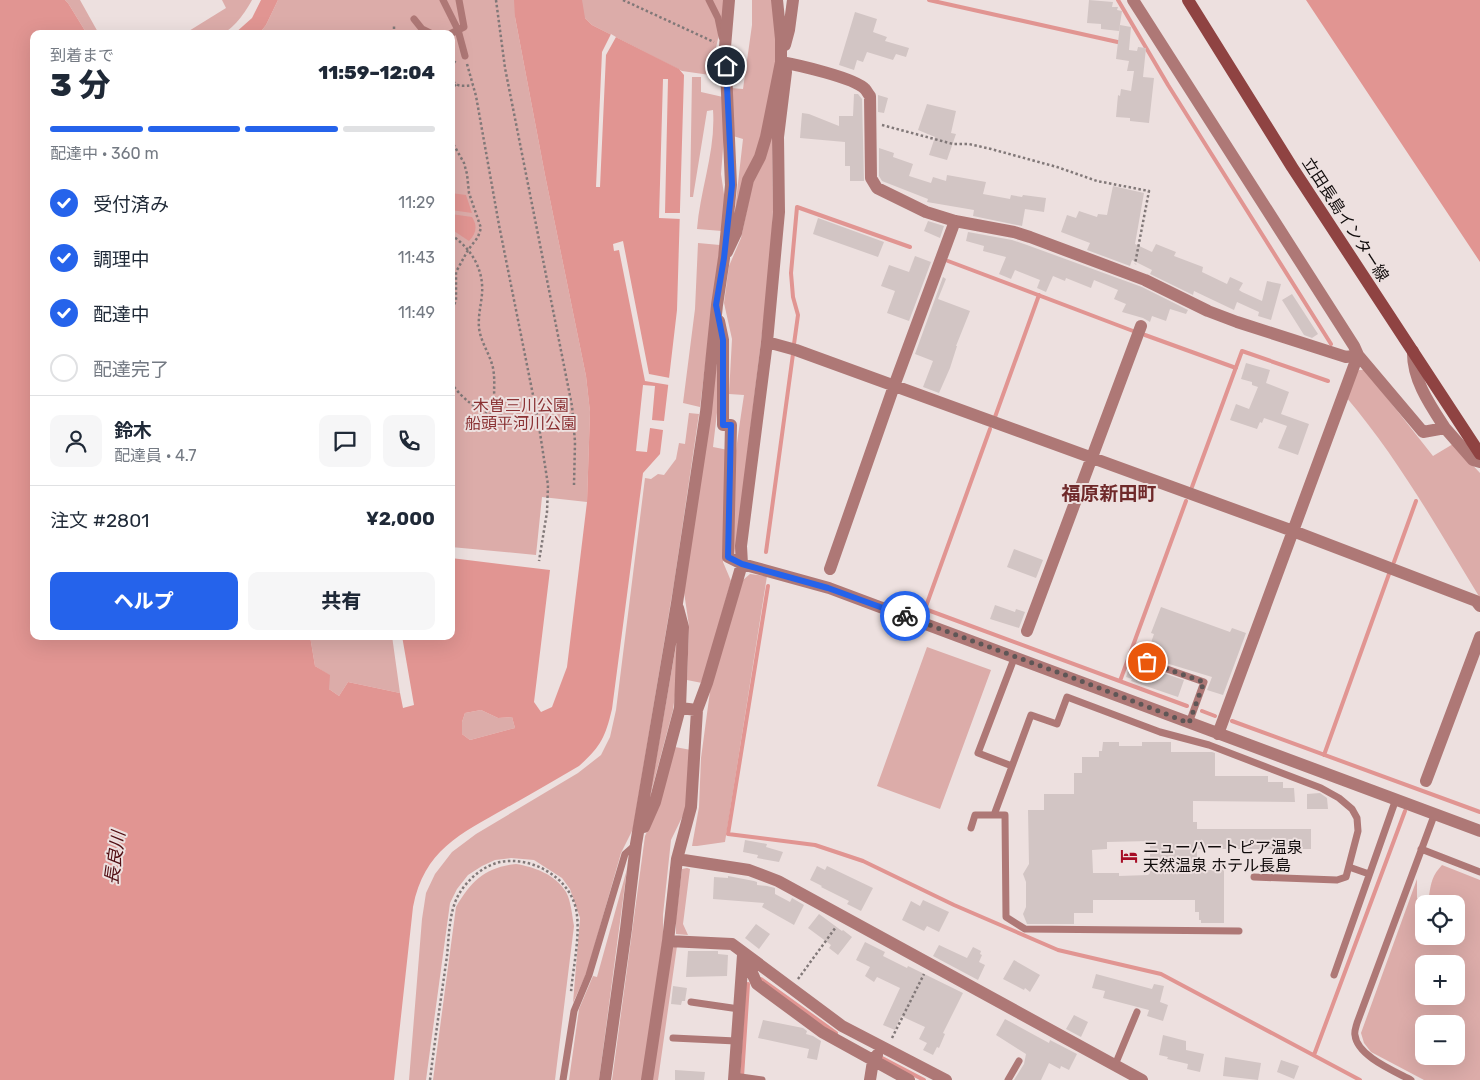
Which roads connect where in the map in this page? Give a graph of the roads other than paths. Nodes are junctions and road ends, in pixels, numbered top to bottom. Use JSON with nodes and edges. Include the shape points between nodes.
{"nodes":[{"id":1,"x":443,"y":0,"type":"edge"},
{"id":2,"x":459,"y":0,"type":"edge"},
{"id":3,"x":709,"y":0,"type":"edge"},
{"id":4,"x":729,"y":0,"type":"edge"},
{"id":5,"x":777,"y":0,"type":"edge"},
{"id":6,"x":793,"y":0,"type":"edge"},
{"id":7,"x":1133,"y":0,"type":"edge"},
{"id":8,"x":1188,"y":0,"type":"edge"},
{"id":9,"x":414,"y":19,"type":"dead end"},
{"id":10,"x":424,"y":30,"type":"edge"},
{"id":11,"x":458,"y":30,"type":"junction"},
{"id":12,"x":455,"y":32,"type":"edge"},
{"id":13,"x":724,"y":47,"type":"junction"},
{"id":14,"x":465,"y":56,"type":"road end"},
{"id":15,"x":781,"y":62,"type":"junction"},
{"id":16,"x":955,"y":221,"type":"junction"},
{"id":17,"x":724,"y":258,"type":"junction"},
{"id":18,"x":716,"y":305,"type":"junction"},
{"id":19,"x":1141,"y":326,"type":"dead end"},
{"id":20,"x":767,"y":342,"type":"junction"},
{"id":21,"x":1413,"y":351,"type":"junction"},
{"id":22,"x":1358,"y":355,"type":"junction"},
{"id":23,"x":894,"y":386,"type":"junction"},
{"id":24,"x":1445,"y":428,"type":"junction"},
{"id":25,"x":1480,"y":454,"type":"edge"},
{"id":26,"x":1092,"y":458,"type":"junction"},
{"id":27,"x":1480,"y":462,"type":"edge"},
{"id":28,"x":1293,"y":531,"type":"junction"},
{"id":29,"x":742,"y":564,"type":"junction"},
{"id":30,"x":830,"y":569,"type":"dead end"},
{"id":31,"x":676,"y":603,"type":"junction"},
{"id":32,"x":1480,"y":606,"type":"edge"},
{"id":33,"x":1027,"y":631,"type":"dead end"},
{"id":34,"x":1480,"y":637,"type":"edge"},
{"id":35,"x":1014,"y":656,"type":"junction"},
{"id":36,"x":1147,"y":662,"type":"dead end"},
{"id":37,"x":680,"y":708,"type":"junction"},
{"id":38,"x":697,"y":710,"type":"junction"},
{"id":39,"x":1189,"y":723,"type":"junction"},
{"id":40,"x":1218,"y":734,"type":"junction"},
{"id":41,"x":1012,"y":766,"type":"junction"},
{"id":42,"x":1426,"y":781,"type":"dead end"},
{"id":43,"x":1396,"y":799,"type":"junction"},
{"id":44,"x":1435,"y":813,"type":"junction"},
{"id":45,"x":994,"y":815,"type":"junction"},
{"id":46,"x":971,"y":828,"type":"dead end"},
{"id":47,"x":1480,"y":831,"type":"edge"},
{"id":48,"x":636,"y":844,"type":"junction"},
{"id":49,"x":1421,"y":849,"type":"junction"},
{"id":50,"x":677,"y":859,"type":"junction"},
{"id":51,"x":1348,"y":868,"type":"junction"},
{"id":52,"x":1480,"y":872,"type":"edge"},
{"id":53,"x":1369,"y":874,"type":"junction"},
{"id":54,"x":1254,"y":877,"type":"dead end"},
{"id":55,"x":1240,"y":931,"type":"dead end"},
{"id":56,"x":668,"y":941,"type":"junction"},
{"id":57,"x":743,"y":953,"type":"junction"},
{"id":58,"x":1334,"y":975,"type":"dead end"},
{"id":59,"x":691,"y":1002,"type":"dead end"},
{"id":60,"x":739,"y":1009,"type":"junction"},
{"id":61,"x":1137,"y":1012,"type":"dead end"},
{"id":62,"x":673,"y":1038,"type":"dead end"},
{"id":63,"x":736,"y":1041,"type":"junction"},
{"id":64,"x":884,"y":1048,"type":"junction"},
{"id":65,"x":874,"y":1061,"type":"junction"},
{"id":66,"x":1019,"y":1061,"type":"dead end"},
{"id":67,"x":1115,"y":1065,"type":"junction"},
{"id":68,"x":735,"y":1078,"type":"edge"},
{"id":69,"x":563,"y":1080,"type":"edge"},
{"id":70,"x":605,"y":1080,"type":"edge"},
{"id":71,"x":647,"y":1080,"type":"edge"},
{"id":72,"x":762,"y":1080,"type":"edge"},
{"id":73,"x":870,"y":1080,"type":"edge"},
{"id":74,"x":909,"y":1080,"type":"edge"},
{"id":75,"x":946,"y":1080,"type":"edge"},
{"id":76,"x":1008,"y":1080,"type":"edge"},
{"id":77,"x":1142,"y":1080,"type":"edge"},
{"id":78,"x":1411,"y":1080,"type":"edge"}],
"edges":[{"from":1,"to":11,"type":"lane"},
{"from":2,"to":11,"type":"lane","via":[[464,27]]},
{"from":3,"to":13,"type":"lane","via":[[718,18]]},
{"from":4,"to":13,"type":"street"},
{"from":5,"to":15,"type":"street"},
{"from":6,"to":15,"type":"street"},
{"from":7,"to":22,"type":"street"},
{"from":8,"to":21,"type":"main road","name":"立田長島インター線","via":[[1292,167]]},
{"from":9,"to":10,"type":"lane"},
{"from":11,"to":12,"type":"lane"},
{"from":11,"to":14,"type":"lane"},
{"from":13,"to":17,"type":"street","via":[[732,185]]},
{"from":15,"to":16,"type":"street","via":[[803,66],[865,88],[870,96],[871,178],[877,188],[926,212]]},
{"from":15,"to":17,"type":"street","via":[[764,144],[748,180],[736,233]]},
{"from":15,"to":20,"type":"street","via":[[786,72],[778,137],[779,212]]},
{"from":16,"to":22,"type":"street","via":[[1014,232],[1133,275],[1238,322],[1346,357]]},
{"from":16,"to":23,"type":"street"},
{"from":17,"to":18,"type":"street"},
{"from":18,"to":29,"type":"street","via":[[723,340],[723,425],[731,425],[728,557]]},
{"from":18,"to":31,"type":"street","via":[[706,412]]},
{"from":19,"to":26,"type":"street"},
{"from":20,"to":23,"type":"street"},
{"from":20,"to":29,"type":"street","via":[[741,546]]},
{"from":21,"to":24,"type":"street","via":[[1413,364],[1429,403]]},
{"from":21,"to":25,"type":"main road","name":"立田長島インター線"},
{"from":22,"to":24,"type":"street","via":[[1422,432]]},
{"from":22,"to":28,"type":"street"},
{"from":23,"to":26,"type":"street"},
{"from":23,"to":30,"type":"street"},
{"from":24,"to":27,"type":"street","via":[[1473,460]]},
{"from":26,"to":28,"type":"street"},
{"from":26,"to":33,"type":"street"},
{"from":28,"to":32,"type":"street","via":[[1476,601]]},
{"from":28,"to":40,"type":"street"},
{"from":29,"to":35,"type":"street","via":[[828,588]]},
{"from":29,"to":38,"type":"street"},
{"from":31,"to":37,"type":"street","via":[[683,627]]},
{"from":31,"to":48,"type":"street"},
{"from":34,"to":42,"type":"street"},
{"from":35,"to":39,"type":"street"},
{"from":35,"to":41,"type":"lane","via":[[978,753]]},
{"from":36,"to":39,"type":"lane","via":[[1204,682]]},
{"from":37,"to":38,"type":"street"},
{"from":37,"to":48,"type":"street","via":[[655,802]]},
{"from":38,"to":50,"type":"street","via":[[691,807]]},
{"from":39,"to":40,"type":"street"},
{"from":40,"to":43,"type":"street"},
{"from":41,"to":45,"type":"lane"},
{"from":41,"to":51,"type":"lane","via":[[1031,715],[1056,724],[1067,697],[1160,732],[1209,745],[1321,788],[1352,809],[1358,818],[1358,832]]},
{"from":43,"to":44,"type":"street"},
{"from":43,"to":53,"type":"lane"},
{"from":44,"to":47,"type":"street"},
{"from":44,"to":49,"type":"lane"},
{"from":45,"to":46,"type":"lane","via":[[975,815]]},
{"from":45,"to":55,"type":"lane","via":[[1005,815],[1006,917],[1025,929]]},
{"from":48,"to":69,"type":"lane","via":[[626,854],[589,975],[574,1011]]},
{"from":48,"to":70,"type":"street"},
{"from":49,"to":52,"type":"lane"},
{"from":49,"to":78,"type":"lane","via":[[1356,1023],[1355,1035],[1359,1047],[1367,1055]]},
{"from":50,"to":56,"type":"street"},
{"from":50,"to":67,"type":"street","via":[[749,870],[778,881]]},
{"from":51,"to":53,"type":"lane"},
{"from":51,"to":54,"type":"lane","via":[[1346,877],[1337,880]]},
{"from":53,"to":58,"type":"lane"},
{"from":56,"to":57,"type":"street","via":[[732,944]]},
{"from":56,"to":71,"type":"street"},
{"from":57,"to":60,"type":"street"},
{"from":57,"to":64,"type":"street","via":[[842,1026]]},
{"from":57,"to":65,"type":"street","via":[[757,984],[822,1032]]},
{"from":59,"to":60,"type":"lane"},
{"from":60,"to":63,"type":"street"},
{"from":61,"to":67,"type":"lane"},
{"from":62,"to":63,"type":"lane"},
{"from":63,"to":68,"type":"street"},
{"from":64,"to":65,"type":"street"},
{"from":64,"to":75,"type":"street"},
{"from":65,"to":73,"type":"street"},
{"from":65,"to":74,"type":"street"},
{"from":66,"to":76,"type":"lane"},
{"from":67,"to":77,"type":"street"},
{"from":68,"to":72,"type":"lane"}]}
